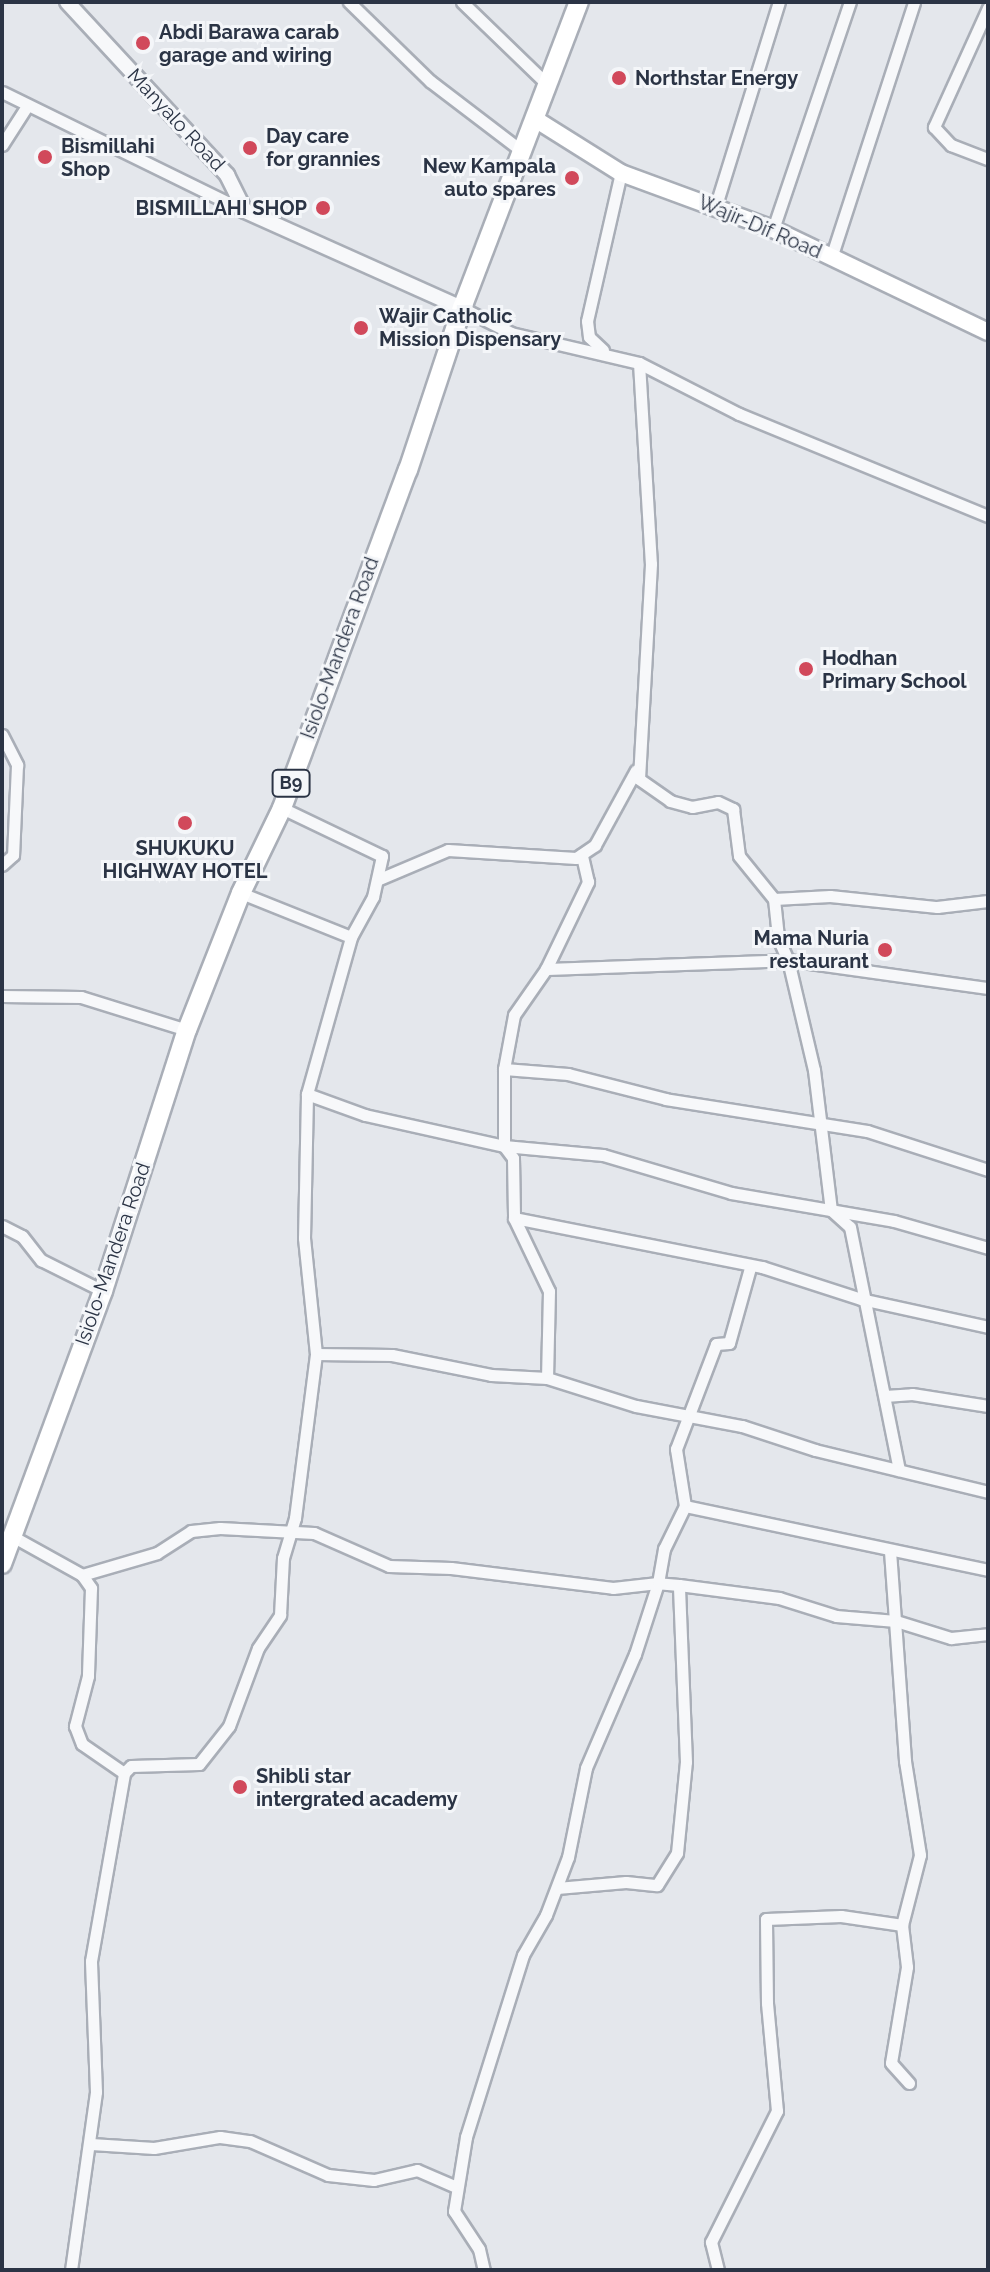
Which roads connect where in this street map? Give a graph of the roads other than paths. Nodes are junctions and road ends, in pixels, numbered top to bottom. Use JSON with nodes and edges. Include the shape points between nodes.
{"nodes":[{"id":1,"x":67,"y":2,"type":"edge"},
{"id":2,"x":349,"y":2,"type":"edge"},
{"id":3,"x":462,"y":2,"type":"edge"},
{"id":4,"x":579,"y":2,"type":"edge"},
{"id":5,"x":779,"y":2,"type":"edge"},
{"id":6,"x":850,"y":2,"type":"edge"},
{"id":7,"x":914,"y":2,"type":"edge"},
{"id":8,"x":988,"y":8,"type":"edge"},
{"id":9,"x":547,"y":84,"type":"junction"},
{"id":10,"x":2,"y":92,"type":"edge"},
{"id":11,"x":27,"y":106,"type":"junction"},
{"id":12,"x":535,"y":119,"type":"junction"},
{"id":13,"x":2,"y":145,"type":"edge"},
{"id":14,"x":522,"y":151,"type":"junction"},
{"id":15,"x":988,"y":159,"type":"edge"},
{"id":16,"x":621,"y":173,"type":"junction"},
{"id":17,"x":716,"y":205,"type":"junction"},
{"id":18,"x":245,"y":211,"type":"junction"},
{"id":19,"x":773,"y":229,"type":"junction"},
{"id":20,"x":831,"y":258,"type":"junction"},
{"id":21,"x":462,"y":308,"type":"junction"},
{"id":22,"x":988,"y":332,"type":"edge"},
{"id":23,"x":605,"y":352,"type":"junction"},
{"id":24,"x":639,"y":363,"type":"junction"},
{"id":25,"x":988,"y":516,"type":"edge"},
{"id":26,"x":2,"y":735,"type":"edge"},
{"id":27,"x":636,"y":770,"type":"junction"},
{"id":28,"x":282,"y":808,"type":"junction"},
{"id":29,"x":582,"y":855,"type":"junction"},
{"id":30,"x":2,"y":865,"type":"edge"},
{"id":31,"x":377,"y":880,"type":"junction"},
{"id":32,"x":241,"y":893,"type":"junction"},
{"id":33,"x":774,"y":899,"type":"junction"},
{"id":34,"x":988,"y":901,"type":"edge"},
{"id":35,"x":351,"y":937,"type":"junction"},
{"id":36,"x":788,"y":960,"type":"junction"},
{"id":37,"x":546,"y":969,"type":"junction"},
{"id":38,"x":988,"y":988,"type":"edge"},
{"id":39,"x":2,"y":996,"type":"edge"},
{"id":40,"x":187,"y":1030,"type":"junction"},
{"id":41,"x":504,"y":1069,"type":"junction"},
{"id":42,"x":307,"y":1094,"type":"junction"},
{"id":43,"x":819,"y":1123,"type":"junction"},
{"id":44,"x":504,"y":1146,"type":"junction"},
{"id":45,"x":988,"y":1170,"type":"edge"},
{"id":46,"x":831,"y":1210,"type":"junction"},
{"id":47,"x":514,"y":1218,"type":"junction"},
{"id":48,"x":2,"y":1226,"type":"edge"},
{"id":49,"x":988,"y":1248,"type":"edge"},
{"id":50,"x":750,"y":1268,"type":"junction"},
{"id":51,"x":103,"y":1291,"type":"junction"},
{"id":52,"x":861,"y":1299,"type":"junction"},
{"id":53,"x":988,"y":1327,"type":"edge"},
{"id":54,"x":316,"y":1354,"type":"junction"},
{"id":55,"x":547,"y":1378,"type":"junction"},
{"id":56,"x":885,"y":1396,"type":"junction"},
{"id":57,"x":988,"y":1406,"type":"edge"},
{"id":58,"x":690,"y":1418,"type":"junction"},
{"id":59,"x":899,"y":1470,"type":"junction"},
{"id":60,"x":988,"y":1492,"type":"edge"},
{"id":61,"x":685,"y":1506,"type":"junction"},
{"id":62,"x":290,"y":1529,"type":"junction"},
{"id":63,"x":12,"y":1536,"type":"junction"},
{"id":64,"x":890,"y":1551,"type":"junction"},
{"id":65,"x":2,"y":1564,"type":"edge"},
{"id":66,"x":988,"y":1570,"type":"edge"},
{"id":67,"x":82,"y":1575,"type":"junction"},
{"id":68,"x":658,"y":1583,"type":"junction"},
{"id":69,"x":679,"y":1585,"type":"junction"},
{"id":70,"x":896,"y":1621,"type":"junction"},
{"id":71,"x":988,"y":1634,"type":"edge"},
{"id":72,"x":124,"y":1773,"type":"junction"},
{"id":73,"x":557,"y":1888,"type":"junction"},
{"id":74,"x":902,"y":1925,"type":"junction"},
{"id":75,"x":909,"y":2083,"type":"dead end"},
{"id":76,"x":91,"y":2144,"type":"junction"},
{"id":77,"x":454,"y":2186,"type":"junction"},
{"id":78,"x":71,"y":2270,"type":"edge"},
{"id":79,"x":484,"y":2270,"type":"edge"},
{"id":80,"x":718,"y":2270,"type":"edge"}],
"edges":[{"from":1,"to":18,"type":"street","name":"Manyalo Road","via":[[227,175]]},
{"from":2,"to":14,"type":"street","via":[[430,81]]},
{"from":3,"to":9,"type":"street"},
{"from":4,"to":9,"type":"highway","name":"Isiolo-Mandera Road","number":"B9"},
{"from":5,"to":17,"type":"street"},
{"from":6,"to":19,"type":"street"},
{"from":7,"to":20,"type":"street"},
{"from":8,"to":15,"type":"street","via":[[934,127],[951,145]]},
{"from":9,"to":12,"type":"highway","name":"Isiolo-Mandera Road","number":"B9"},
{"from":10,"to":11,"type":"street"},
{"from":11,"to":13,"type":"street"},
{"from":11,"to":18,"type":"street"},
{"from":12,"to":14,"type":"highway","name":"Isiolo-Mandera Road","number":"B9"},
{"from":12,"to":16,"type":"main road","name":"Wajir-Dif Road"},
{"from":14,"to":21,"type":"highway","name":"Isiolo-Mandera Road","number":"B9"},
{"from":16,"to":17,"type":"main road","name":"Wajir-Dif Road"},
{"from":16,"to":23,"type":"street","via":[[587,321],[589,337]]},
{"from":17,"to":19,"type":"main road","name":"Wajir-Dif Road"},
{"from":18,"to":21,"type":"street"},
{"from":19,"to":20,"type":"main road","name":"Wajir-Dif Road"},
{"from":20,"to":22,"type":"main road","name":"Wajir-Dif Road"},
{"from":21,"to":23,"type":"street","via":[[511,333]]},
{"from":21,"to":28,"type":"highway","name":"Isiolo-Mandera Road","number":"B9","via":[[408,470]]},
{"from":23,"to":24,"type":"street"},
{"from":24,"to":25,"type":"street","via":[[739,414]]},
{"from":24,"to":27,"type":"street","via":[[651,564]]},
{"from":26,"to":30,"type":"street","via":[[17,765],[13,855]]},
{"from":27,"to":29,"type":"street","via":[[595,845]]},
{"from":27,"to":33,"type":"street","via":[[645,785],[670,801],[692,807],[718,802],[733,809],[739,856]]},
{"from":28,"to":31,"type":"street","via":[[382,856]]},
{"from":28,"to":32,"type":"highway","name":"Isiolo-Mandera Road","number":"B9"},
{"from":29,"to":31,"type":"street","via":[[448,850]]},
{"from":29,"to":37,"type":"street","via":[[588,882]]},
{"from":31,"to":35,"type":"street"},
{"from":32,"to":35,"type":"street"},
{"from":32,"to":40,"type":"highway","name":"Isiolo-Mandera Road","number":"B9"},
{"from":33,"to":34,"type":"street","via":[[830,896],[937,907]]},
{"from":33,"to":36,"type":"street","via":[[778,938]]},
{"from":35,"to":42,"type":"street"},
{"from":36,"to":37,"type":"street"},
{"from":36,"to":38,"type":"street"},
{"from":36,"to":43,"type":"street","via":[[809,1041]]},
{"from":37,"to":41,"type":"street","via":[[514,1015]]},
{"from":39,"to":40,"type":"street","via":[[81,997]]},
{"from":40,"to":51,"type":"highway","name":"Isiolo-Mandera Road","number":"B9"},
{"from":41,"to":43,"type":"street","via":[[568,1074],[666,1099]]},
{"from":41,"to":44,"type":"street"},
{"from":42,"to":44,"type":"street","via":[[365,1115]]},
{"from":42,"to":54,"type":"street","via":[[304,1238]]},
{"from":43,"to":45,"type":"street","via":[[867,1131]]},
{"from":43,"to":46,"type":"street"},
{"from":44,"to":46,"type":"street","via":[[603,1155],[731,1193]]},
{"from":44,"to":47,"type":"street","via":[[513,1158]]},
{"from":46,"to":49,"type":"street","via":[[894,1221]]},
{"from":46,"to":52,"type":"street","via":[[850,1227]]},
{"from":47,"to":50,"type":"street","via":[[696,1252]]},
{"from":47,"to":55,"type":"street","via":[[549,1291]]},
{"from":48,"to":51,"type":"street","via":[[22,1236],[41,1260]]},
{"from":50,"to":52,"type":"street","via":[[762,1267]]},
{"from":50,"to":58,"type":"street","via":[[729,1343],[716,1344]]},
{"from":51,"to":63,"type":"highway","name":"Isiolo-Mandera Road","number":"B9"},
{"from":52,"to":53,"type":"street"},
{"from":52,"to":56,"type":"street"},
{"from":54,"to":55,"type":"street","via":[[392,1355],[491,1375]]},
{"from":54,"to":62,"type":"street","via":[[307,1448]]},
{"from":55,"to":58,"type":"street"},
{"from":56,"to":57,"type":"street","via":[[912,1394]]},
{"from":56,"to":59,"type":"street"},
{"from":58,"to":59,"type":"street","via":[[742,1426]]},
{"from":58,"to":61,"type":"street","via":[[676,1449]]},
{"from":59,"to":60,"type":"street"},
{"from":61,"to":64,"type":"street"},
{"from":61,"to":68,"type":"street","via":[[664,1549]]},
{"from":62,"to":67,"type":"street","via":[[191,1531],[157,1553]]},
{"from":62,"to":68,"type":"street","via":[[314,1533],[389,1566],[451,1568],[613,1588]]},
{"from":62,"to":72,"type":"street","via":[[280,1615],[258,1648],[229,1726],[199,1764],[131,1766]]},
{"from":63,"to":65,"type":"highway","name":"Isiolo-Mandera Road","number":"B9"},
{"from":63,"to":67,"type":"street"},
{"from":64,"to":66,"type":"street"},
{"from":64,"to":70,"type":"street"},
{"from":67,"to":72,"type":"street","via":[[94,1603],[88,1676],[75,1726],[82,1744]]},
{"from":68,"to":69,"type":"street"},
{"from":68,"to":73,"type":"street","via":[[635,1654],[586,1768]]},
{"from":69,"to":70,"type":"street","via":[[779,1598],[836,1616]]},
{"from":69,"to":73,"type":"street","via":[[686,1762],[677,1853],[670,1871],[657,1885]]},
{"from":70,"to":71,"type":"street","via":[[951,1638]]},
{"from":70,"to":74,"type":"street","via":[[905,1761],[920,1855]]},
{"from":72,"to":76,"type":"street","via":[[91,1961],[98,2062]]},
{"from":73,"to":77,"type":"street","via":[[523,1955]]},
{"from":74,"to":75,"type":"street","via":[[907,1967],[891,2063]]},
{"from":74,"to":80,"type":"street","via":[[841,1916],[766,1919],[777,2111],[711,2242]]},
{"from":76,"to":77,"type":"street","via":[[154,2148],[220,2137],[250,2141],[328,2175],[374,2180],[417,2170]]},
{"from":76,"to":78,"type":"street"},
{"from":77,"to":79,"type":"street","via":[[454,2211],[479,2249]]}]}
